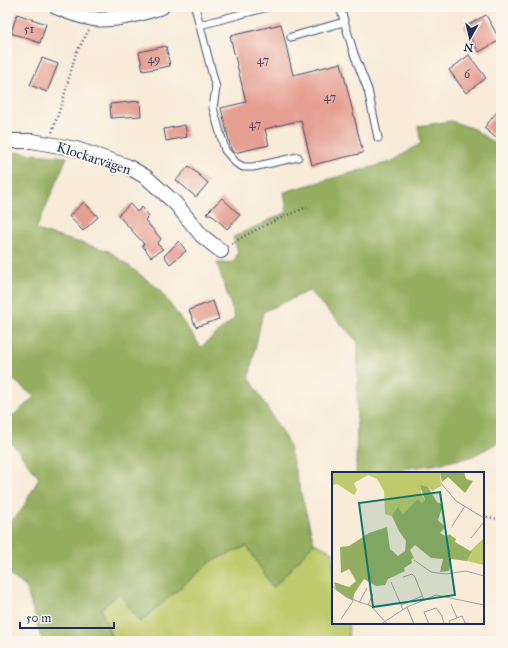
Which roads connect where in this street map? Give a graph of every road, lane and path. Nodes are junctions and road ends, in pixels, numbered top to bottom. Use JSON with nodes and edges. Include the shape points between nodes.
{"nodes":[{"id":1,"x":56,"y":7,"type":"edge"},
{"id":2,"x":162,"y":7,"type":"edge"},
{"id":3,"x":195,"y":7,"type":"edge"},
{"id":4,"x":268,"y":7,"type":"edge"},
{"id":5,"x":340,"y":7,"type":"edge"},
{"id":6,"x":95,"y":19,"type":"junction"},
{"id":7,"x":344,"y":22,"type":"junction"},
{"id":8,"x":200,"y":25,"type":"junction"},
{"id":9,"x":291,"y":37,"type":"dead end"},
{"id":10,"x":378,"y":138,"type":"dead end"},
{"id":11,"x":7,"y":141,"type":"edge"},
{"id":12,"x":48,"y":143,"type":"junction"},
{"id":13,"x":298,"y":158,"type":"dead end"},
{"id":14,"x":308,"y":208,"type":"dead end"},
{"id":15,"x":221,"y":251,"type":"joint"},
{"id":16,"x":484,"y":516,"type":"edge"},
{"id":17,"x":501,"y":520,"type":"edge"}],
"edges":[{"from":1,"to":6,"type":"street"},
{"from":2,"to":6,"type":"street","via":[[113,19]]},
{"from":3,"to":8,"type":"lane"},
{"from":4,"to":8,"type":"lane"},
{"from":5,"to":7,"type":"lane"},
{"from":6,"to":12,"type":"path","via":[[76,53]]},
{"from":7,"to":9,"type":"lane"},
{"from":7,"to":10,"type":"lane","via":[[368,90]]},
{"from":8,"to":13,"type":"lane","via":[[216,88],[213,108],[225,150],[243,167]]},
{"from":11,"to":12,"type":"street","name":"Klockarvägen"},
{"from":12,"to":15,"type":"street","name":"Klockarvägen","via":[[76,148],[127,166],[146,177],[175,203],[202,236]]},
{"from":14,"to":15,"type":"path","via":[[241,238]]},
{"from":16,"to":17,"type":"path"}]}
